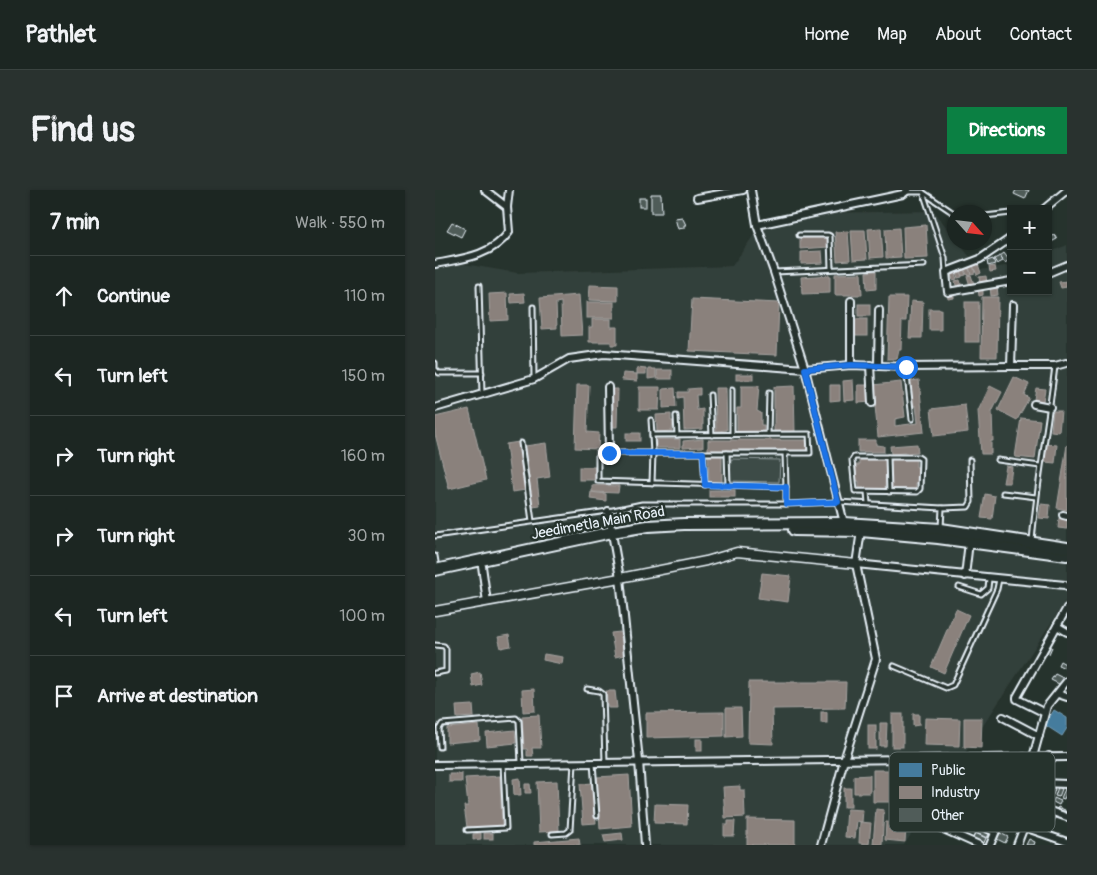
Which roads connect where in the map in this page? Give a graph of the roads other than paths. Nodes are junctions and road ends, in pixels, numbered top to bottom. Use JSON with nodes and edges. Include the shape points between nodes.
{"nodes":[{"id":1,"x":485,"y":190,"type":"edge"},
{"id":2,"x":509,"y":190,"type":"edge"},
{"id":3,"x":743,"y":190,"type":"edge"},
{"id":4,"x":751,"y":190,"type":"edge"},
{"id":5,"x":1067,"y":190,"type":"edge"},
{"id":6,"x":908,"y":191,"type":"edge"},
{"id":7,"x":923,"y":192,"type":"junction"},
{"id":8,"x":697,"y":198,"type":"dead end"},
{"id":9,"x":1050,"y":205,"type":"edge"},
{"id":10,"x":507,"y":207,"type":"junction"},
{"id":11,"x":947,"y":208,"type":"edge"},
{"id":12,"x":1007,"y":214,"type":"edge"},
{"id":13,"x":992,"y":215,"type":"edge"},
{"id":14,"x":757,"y":225,"type":"junction"},
{"id":15,"x":799,"y":235,"type":"dead end"},
{"id":16,"x":1007,"y":241,"type":"edge"},
{"id":17,"x":435,"y":264,"type":"edge"},
{"id":18,"x":924,"y":265,"type":"dead end"},
{"id":19,"x":1067,"y":265,"type":"edge"},
{"id":20,"x":831,"y":269,"type":"junction"},
{"id":21,"x":1052,"y":271,"type":"edge"},
{"id":22,"x":774,"y":272,"type":"junction"},
{"id":23,"x":946,"y":272,"type":"junction"},
{"id":24,"x":1007,"y":283,"type":"edge"},
{"id":25,"x":479,"y":286,"type":"dead end"},
{"id":26,"x":851,"y":301,"type":"dead end"},
{"id":27,"x":1013,"y":306,"type":"dead end"},
{"id":28,"x":533,"y":307,"type":"dead end"},
{"id":29,"x":879,"y":310,"type":"dead end"},
{"id":30,"x":435,"y":363,"type":"edge"},
{"id":31,"x":1066,"y":363,"type":"edge"},
{"id":32,"x":851,"y":365,"type":"junction"},
{"id":33,"x":870,"y":365,"type":"junction"},
{"id":34,"x":878,"y":365,"type":"junction"},
{"id":35,"x":1011,"y":366,"type":"junction"},
{"id":36,"x":1055,"y":366,"type":"junction"},
{"id":37,"x":906,"y":367,"type":"junction"},
{"id":38,"x":805,"y":369,"type":"junction"},
{"id":39,"x":481,"y":373,"type":"junction"},
{"id":40,"x":534,"y":379,"type":"junction"},
{"id":41,"x":608,"y":387,"type":"dead end"},
{"id":42,"x":732,"y":390,"type":"dead end"},
{"id":43,"x":769,"y":393,"type":"dead end"},
{"id":44,"x":482,"y":394,"type":"junction"},
{"id":45,"x":710,"y":395,"type":"dead end"},
{"id":46,"x":872,"y":403,"type":"dead end"},
{"id":47,"x":1034,"y":404,"type":"dead end"},
{"id":48,"x":1050,"y":407,"type":"junction"},
{"id":49,"x":435,"y":408,"type":"edge"},
{"id":50,"x":675,"y":416,"type":"dead end"},
{"id":51,"x":911,"y":419,"type":"dead end"},
{"id":52,"x":651,"y":420,"type":"dead end"},
{"id":53,"x":768,"y":434,"type":"junction"},
{"id":54,"x":652,"y":435,"type":"junction"},
{"id":55,"x":677,"y":435,"type":"junction"},
{"id":56,"x":712,"y":435,"type":"junction"},
{"id":57,"x":732,"y":435,"type":"junction"},
{"id":58,"x":521,"y":443,"type":"dead end"},
{"id":59,"x":609,"y":453,"type":"junction"},
{"id":60,"x":703,"y":453,"type":"junction"},
{"id":61,"x":727,"y":453,"type":"junction"},
{"id":62,"x":785,"y":453,"type":"junction"},
{"id":63,"x":653,"y":454,"type":"junction"},
{"id":64,"x":889,"y":456,"type":"junction"},
{"id":65,"x":970,"y":460,"type":"dead end"},
{"id":66,"x":998,"y":460,"type":"dead end"},
{"id":67,"x":1040,"y":466,"type":"junction"},
{"id":68,"x":653,"y":483,"type":"junction"},
{"id":69,"x":705,"y":485,"type":"junction"},
{"id":70,"x":728,"y":485,"type":"junction"},
{"id":71,"x":786,"y":487,"type":"junction"},
{"id":72,"x":867,"y":492,"type":"junction"},
{"id":73,"x":889,"y":492,"type":"junction"},
{"id":74,"x":1003,"y":493,"type":"dead end"},
{"id":75,"x":1036,"y":497,"type":"junction"},
{"id":76,"x":838,"y":502,"type":"junction"},
{"id":77,"x":868,"y":503,"type":"junction"},
{"id":78,"x":786,"y":504,"type":"junction"},
{"id":79,"x":942,"y":508,"type":"junction"},
{"id":80,"x":608,"y":511,"type":"junction"},
{"id":81,"x":532,"y":521,"type":"junction"},
{"id":82,"x":844,"y":523,"type":"junction"},
{"id":83,"x":941,"y":529,"type":"junction"},
{"id":84,"x":861,"y":531,"type":"junction"},
{"id":85,"x":435,"y":536,"type":"edge"},
{"id":86,"x":613,"y":536,"type":"junction"},
{"id":87,"x":969,"y":542,"type":"junction"},
{"id":88,"x":1032,"y":542,"type":"junction"},
{"id":89,"x":1067,"y":548,"type":"edge"},
{"id":90,"x":1067,"y":555,"type":"edge"},
{"id":91,"x":435,"y":556,"type":"edge"},
{"id":92,"x":856,"y":564,"type":"junction"},
{"id":93,"x":483,"y":566,"type":"junction"},
{"id":94,"x":436,"y":572,"type":"edge"},
{"id":95,"x":965,"y":576,"type":"junction"},
{"id":96,"x":620,"y":578,"type":"junction"},
{"id":97,"x":989,"y":578,"type":"junction"},
{"id":98,"x":999,"y":579,"type":"junction"},
{"id":99,"x":959,"y":587,"type":"dead end"},
{"id":100,"x":1067,"y":587,"type":"edge"},
{"id":101,"x":487,"y":602,"type":"junction"},
{"id":102,"x":1067,"y":608,"type":"edge"},
{"id":103,"x":435,"y":611,"type":"edge"},
{"id":104,"x":1057,"y":626,"type":"junction"},
{"id":105,"x":1067,"y":632,"type":"edge"},
{"id":106,"x":435,"y":645,"type":"edge"},
{"id":107,"x":894,"y":666,"type":"dead end"},
{"id":108,"x":435,"y":673,"type":"edge"},
{"id":109,"x":1067,"y":681,"type":"edge"},
{"id":110,"x":587,"y":689,"type":"dead end"},
{"id":111,"x":1058,"y":694,"type":"junction"},
{"id":112,"x":1067,"y":698,"type":"edge"},
{"id":113,"x":1045,"y":712,"type":"junction"},
{"id":114,"x":1003,"y":717,"type":"dead end"},
{"id":115,"x":1039,"y":736,"type":"junction"},
{"id":116,"x":440,"y":747,"type":"dead end"},
{"id":117,"x":1034,"y":752,"type":"edge"},
{"id":118,"x":889,"y":759,"type":"edge"},
{"id":119,"x":844,"y":760,"type":"junction"},
{"id":120,"x":639,"y":761,"type":"junction"},
{"id":121,"x":574,"y":762,"type":"junction"},
{"id":122,"x":593,"y":762,"type":"junction"},
{"id":123,"x":605,"y":762,"type":"junction"},
{"id":124,"x":521,"y":763,"type":"junction"},
{"id":125,"x":503,"y":764,"type":"junction"},
{"id":126,"x":435,"y":765,"type":"edge"},
{"id":127,"x":1055,"y":813,"type":"edge"},
{"id":128,"x":597,"y":816,"type":"dead end"},
{"id":129,"x":1067,"y":817,"type":"edge"},
{"id":130,"x":467,"y":830,"type":"dead end"},
{"id":131,"x":950,"y":832,"type":"edge"},
{"id":132,"x":995,"y":832,"type":"edge"},
{"id":133,"x":1022,"y":832,"type":"edge"},
{"id":134,"x":1038,"y":832,"type":"edge"},
{"id":135,"x":552,"y":834,"type":"dead end"},
{"id":136,"x":1067,"y":842,"type":"edge"},
{"id":137,"x":645,"y":845,"type":"edge"},
{"id":138,"x":821,"y":845,"type":"edge"},
{"id":139,"x":979,"y":845,"type":"edge"},
{"id":140,"x":990,"y":845,"type":"edge"},
{"id":141,"x":1017,"y":845,"type":"edge"}],
"edges":[{"from":1,"to":10,"type":"street"},
{"from":2,"to":10,"type":"street"},
{"from":3,"to":8,"type":"street"},
{"from":4,"to":14,"type":"street"},
{"from":5,"to":9,"type":"street"},
{"from":6,"to":7,"type":"lane"},
{"from":6,"to":14,"type":"street"},
{"from":7,"to":11,"type":"lane"},
{"from":7,"to":23,"type":"lane","via":[[945,258]]},
{"from":10,"to":17,"type":"street","via":[[509,232],[504,240],[485,252]]},
{"from":12,"to":13,"type":"lane"},
{"from":14,"to":22,"type":"street"},
{"from":15,"to":20,"type":"lane","via":[[830,236]]},
{"from":16,"to":23,"type":"street","via":[[980,259]]},
{"from":18,"to":20,"type":"lane"},
{"from":19,"to":21,"type":"street"},
{"from":20,"to":22,"type":"lane"},
{"from":22,"to":38,"type":"street"},
{"from":23,"to":24,"type":"street","via":[[948,292]]},
{"from":25,"to":39,"type":"lane"},
{"from":26,"to":32,"type":"street"},
{"from":27,"to":35,"type":"street"},
{"from":28,"to":40,"type":"lane"},
{"from":29,"to":34,"type":"street"},
{"from":30,"to":39,"type":"lane","via":[[439,373]]},
{"from":31,"to":36,"type":"street"},
{"from":32,"to":33,"type":"street"},
{"from":32,"to":38,"type":"street"},
{"from":33,"to":34,"type":"street"},
{"from":33,"to":46,"type":"street"},
{"from":34,"to":37,"type":"street"},
{"from":35,"to":36,"type":"street"},
{"from":35,"to":37,"type":"street"},
{"from":36,"to":48,"type":"lane"},
{"from":37,"to":51,"type":"lane"},
{"from":38,"to":40,"type":"street","via":[[604,354],[569,359]]},
{"from":38,"to":76,"type":"street"},
{"from":39,"to":44,"type":"lane"},
{"from":40,"to":44,"type":"street"},
{"from":41,"to":59,"type":"street"},
{"from":42,"to":57,"type":"lane"},
{"from":43,"to":53,"type":"lane"},
{"from":44,"to":49,"type":"street"},
{"from":45,"to":56,"type":"lane"},
{"from":47,"to":48,"type":"street"},
{"from":48,"to":67,"type":"lane"},
{"from":50,"to":55,"type":"lane"},
{"from":52,"to":54,"type":"lane"},
{"from":53,"to":57,"type":"lane"},
{"from":53,"to":62,"type":"lane","via":[[809,434],[810,453]]},
{"from":54,"to":55,"type":"lane"},
{"from":54,"to":63,"type":"lane"},
{"from":55,"to":56,"type":"lane"},
{"from":56,"to":57,"type":"lane"},
{"from":58,"to":81,"type":"lane"},
{"from":59,"to":63,"type":"lane"},
{"from":59,"to":68,"type":"lane","via":[[598,453],[598,482]]},
{"from":60,"to":61,"type":"lane"},
{"from":60,"to":63,"type":"lane"},
{"from":60,"to":69,"type":"lane"},
{"from":61,"to":62,"type":"lane"},
{"from":61,"to":70,"type":"lane"},
{"from":62,"to":71,"type":"lane"},
{"from":63,"to":68,"type":"lane"},
{"from":64,"to":72,"type":"lane","via":[[853,458],[854,489]]},
{"from":64,"to":73,"type":"lane"},
{"from":64,"to":73,"type":"lane","via":[[921,459],[919,490]]},
{"from":65,"to":79,"type":"lane","via":[[970,505]]},
{"from":66,"to":67,"type":"lane"},
{"from":67,"to":75,"type":"lane"},
{"from":68,"to":69,"type":"lane"},
{"from":69,"to":70,"type":"lane"},
{"from":70,"to":71,"type":"lane"},
{"from":71,"to":78,"type":"lane"},
{"from":72,"to":73,"type":"lane"},
{"from":72,"to":77,"type":"lane"},
{"from":74,"to":75,"type":"lane"},
{"from":75,"to":88,"type":"lane"},
{"from":76,"to":77,"type":"lane"},
{"from":76,"to":78,"type":"lane"},
{"from":76,"to":82,"type":"street"},
{"from":77,"to":79,"type":"lane"},
{"from":78,"to":80,"type":"lane","via":[[642,504]]},
{"from":79,"to":83,"type":"lane"},
{"from":80,"to":81,"type":"lane"},
{"from":80,"to":86,"type":"street"},
{"from":81,"to":85,"type":"lane"},
{"from":82,"to":83,"type":"main road","name":"Jeedimetla Main Road"},
{"from":82,"to":86,"type":"main road","name":"Jeedimetla Main Road","via":[[667,524]]},
{"from":83,"to":88,"type":"main road","name":"Jeedimetla Main Road"},
{"from":84,"to":86,"type":"main road","name":"Jeedimetla Main Road","via":[[675,530]]},
{"from":84,"to":87,"type":"main road","name":"Jeedimetla Main Road"},
{"from":84,"to":92,"type":"street"},
{"from":86,"to":93,"type":"main road","name":"Jeedimetla Main Road"},
{"from":86,"to":94,"type":"main road","name":"Jeedimetla Main Road"},
{"from":86,"to":96,"type":"street"},
{"from":87,"to":90,"type":"main road","name":"Jeedimetla Main Road"},
{"from":87,"to":95,"type":"street"},
{"from":88,"to":89,"type":"main road","name":"Jeedimetla Main Road"},
{"from":91,"to":94,"type":"lane"},
{"from":92,"to":95,"type":"street"},
{"from":92,"to":96,"type":"street","via":[[737,552]]},
{"from":92,"to":119,"type":"street","via":[[877,659]]},
{"from":93,"to":94,"type":"main road","name":"Jeedimetla Main Road"},
{"from":93,"to":101,"type":"street"},
{"from":95,"to":97,"type":"street"},
{"from":96,"to":101,"type":"street"},
{"from":96,"to":120,"type":"street"},
{"from":97,"to":98,"type":"street"},
{"from":97,"to":99,"type":"lane","via":[[988,588],[981,594]]},
{"from":98,"to":100,"type":"street"},
{"from":98,"to":107,"type":"lane","via":[[953,685],[946,688]]},
{"from":101,"to":103,"type":"street"},
{"from":102,"to":104,"type":"street"},
{"from":104,"to":105,"type":"street"},
{"from":104,"to":113,"type":"street","via":[[1017,697]]},
{"from":106,"to":108,"type":"lane","via":[[446,647],[446,668]]},
{"from":109,"to":111,"type":"street"},
{"from":110,"to":123,"type":"lane","via":[[603,694]]},
{"from":111,"to":112,"type":"street"},
{"from":111,"to":113,"type":"street"},
{"from":113,"to":115,"type":"street"},
{"from":114,"to":115,"type":"street"},
{"from":115,"to":117,"type":"street"},
{"from":116,"to":124,"type":"lane","via":[[439,729],[442,724],[516,718],[519,721]]},
{"from":118,"to":119,"type":"street"},
{"from":119,"to":120,"type":"street"},
{"from":119,"to":138,"type":"street"},
{"from":120,"to":123,"type":"street"},
{"from":120,"to":137,"type":"street"},
{"from":121,"to":122,"type":"street"},
{"from":121,"to":124,"type":"street"},
{"from":121,"to":135,"type":"lane","via":[[570,830]]},
{"from":122,"to":123,"type":"street"},
{"from":122,"to":128,"type":"lane"},
{"from":124,"to":125,"type":"street"},
{"from":125,"to":126,"type":"street"},
{"from":125,"to":130,"type":"lane","via":[[505,828]]},
{"from":127,"to":129,"type":"street"},
{"from":131,"to":139,"type":"street"},
{"from":132,"to":140,"type":"street"},
{"from":133,"to":141,"type":"street"},
{"from":134,"to":136,"type":"street"}]}
